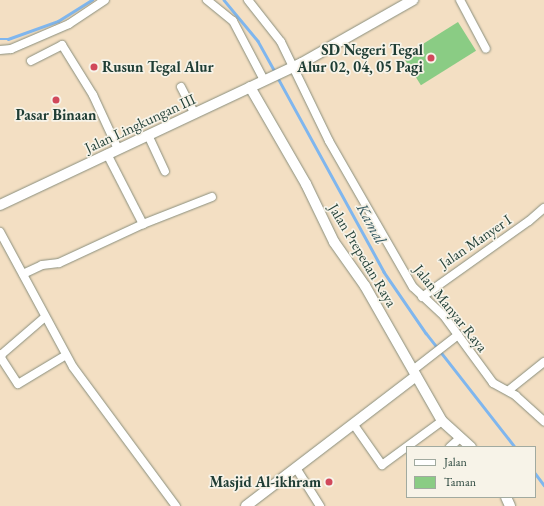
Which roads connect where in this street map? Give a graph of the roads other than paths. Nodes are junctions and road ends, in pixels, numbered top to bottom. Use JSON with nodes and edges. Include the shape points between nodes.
{"nodes":[{"id":1,"x":105,"y":0,"type":"edge"},
{"id":2,"x":207,"y":0,"type":"edge"},
{"id":3,"x":248,"y":0,"type":"edge"},
{"id":4,"x":413,"y":0,"type":"edge"},
{"id":5,"x":460,"y":0,"type":"edge"},
{"id":6,"x":486,"y":49,"type":"dead end"},
{"id":7,"x":0,"y":50,"type":"edge"},
{"id":8,"x":31,"y":61,"type":"dead end"},
{"id":9,"x":288,"y":69,"type":"junction"},
{"id":10,"x":266,"y":79,"type":"junction"},
{"id":11,"x":181,"y":87,"type":"dead end"},
{"id":12,"x":250,"y":87,"type":"junction"},
{"id":13,"x":196,"y":114,"type":"junction"},
{"id":14,"x":148,"y":135,"type":"junction"},
{"id":15,"x":118,"y":149,"type":"junction"},
{"id":16,"x":107,"y":154,"type":"junction"},
{"id":17,"x":165,"y":171,"type":"dead end"},
{"id":18,"x":212,"y":197,"type":"dead end"},
{"id":19,"x":0,"y":205,"type":"edge"},
{"id":20,"x":544,"y":208,"type":"edge"},
{"id":21,"x":143,"y":224,"type":"junction"},
{"id":22,"x":0,"y":232,"type":"edge"},
{"id":23,"x":23,"y":274,"type":"junction"},
{"id":24,"x":422,"y":297,"type":"junction"},
{"id":25,"x":46,"y":317,"type":"junction"},
{"id":26,"x":458,"y":335,"type":"junction"},
{"id":27,"x":66,"y":355,"type":"junction"},
{"id":28,"x":544,"y":362,"type":"edge"},
{"id":29,"x":415,"y":373,"type":"junction"},
{"id":30,"x":509,"y":390,"type":"junction"},
{"id":31,"x":442,"y":421,"type":"junction"},
{"id":32,"x":544,"y":421,"type":"edge"},
{"id":33,"x":354,"y":425,"type":"junction"},
{"id":34,"x":459,"y":439,"type":"junction"},
{"id":35,"x":408,"y":446,"type":"edge"},
{"id":36,"x":451,"y":446,"type":"edge"},
{"id":37,"x":470,"y":446,"type":"edge"},
{"id":38,"x":406,"y":447,"type":"edge"},
{"id":39,"x":296,"y":468,"type":"junction"},
{"id":40,"x":176,"y":506,"type":"edge"},
{"id":41,"x":246,"y":506,"type":"edge"},
{"id":42,"x":320,"y":506,"type":"edge"}],
"edges":[{"from":1,"to":7,"type":"street","via":[[69,24],[11,49]]},
{"from":2,"to":10,"type":"street","via":[[233,22]]},
{"from":3,"to":9,"type":"street","name":"Jalan Manyar Raya","via":[[270,25]]},
{"from":4,"to":9,"type":"street","name":"Jalan Lingkungan III","via":[[343,42]]},
{"from":5,"to":6,"type":"street"},
{"from":8,"to":15,"type":"street","via":[[57,46],[62,46],[97,103]]},
{"from":9,"to":10,"type":"street","name":"Jalan Lingkungan III"},
{"from":9,"to":24,"type":"street","name":"Jalan Manyar Raya","via":[[376,226],[405,275]]},
{"from":10,"to":12,"type":"street","name":"Jalan Lingkungan III"},
{"from":11,"to":13,"type":"street"},
{"from":12,"to":13,"type":"street","name":"Jalan Lingkungan III"},
{"from":12,"to":29,"type":"street","name":"Jalan Prepedan Raya","via":[[306,184],[334,242],[365,286]]},
{"from":13,"to":14,"type":"street","name":"Jalan Lingkungan III"},
{"from":14,"to":15,"type":"street","name":"Jalan Lingkungan III"},
{"from":14,"to":17,"type":"street"},
{"from":15,"to":16,"type":"street","name":"Jalan Lingkungan III"},
{"from":16,"to":19,"type":"street","name":"Jalan Lingkungan III"},
{"from":16,"to":21,"type":"street"},
{"from":18,"to":21,"type":"street"},
{"from":20,"to":24,"type":"street","name":"Jalan Manyer I"},
{"from":21,"to":23,"type":"street","via":[[59,263],[42,265]]},
{"from":22,"to":23,"type":"street"},
{"from":23,"to":25,"type":"street"},
{"from":24,"to":26,"type":"street","name":"Jalan Manyar Raya","via":[[444,316]]},
{"from":25,"to":27,"type":"street"},
{"from":25,"to":27,"type":"street","via":[[2,354],[2,358],[18,384]]},
{"from":26,"to":29,"type":"street"},
{"from":26,"to":30,"type":"street","name":"Jalan Manyar Raya","via":[[493,383]]},
{"from":27,"to":40,"type":"street"},
{"from":28,"to":30,"type":"street"},
{"from":29,"to":31,"type":"street","name":"Jalan Prepedan Raya"},
{"from":29,"to":33,"type":"street"},
{"from":30,"to":32,"type":"street","name":"Jalan Manyar Raya"},
{"from":31,"to":34,"type":"street","name":"Jalan Prepedan Raya"},
{"from":31,"to":35,"type":"street"},
{"from":33,"to":38,"type":"street","via":[[382,465]]},
{"from":33,"to":39,"type":"street"},
{"from":34,"to":36,"type":"street"},
{"from":34,"to":37,"type":"street","name":"Jalan Prepedan Raya"},
{"from":39,"to":41,"type":"street"},
{"from":39,"to":42,"type":"street"}]}
